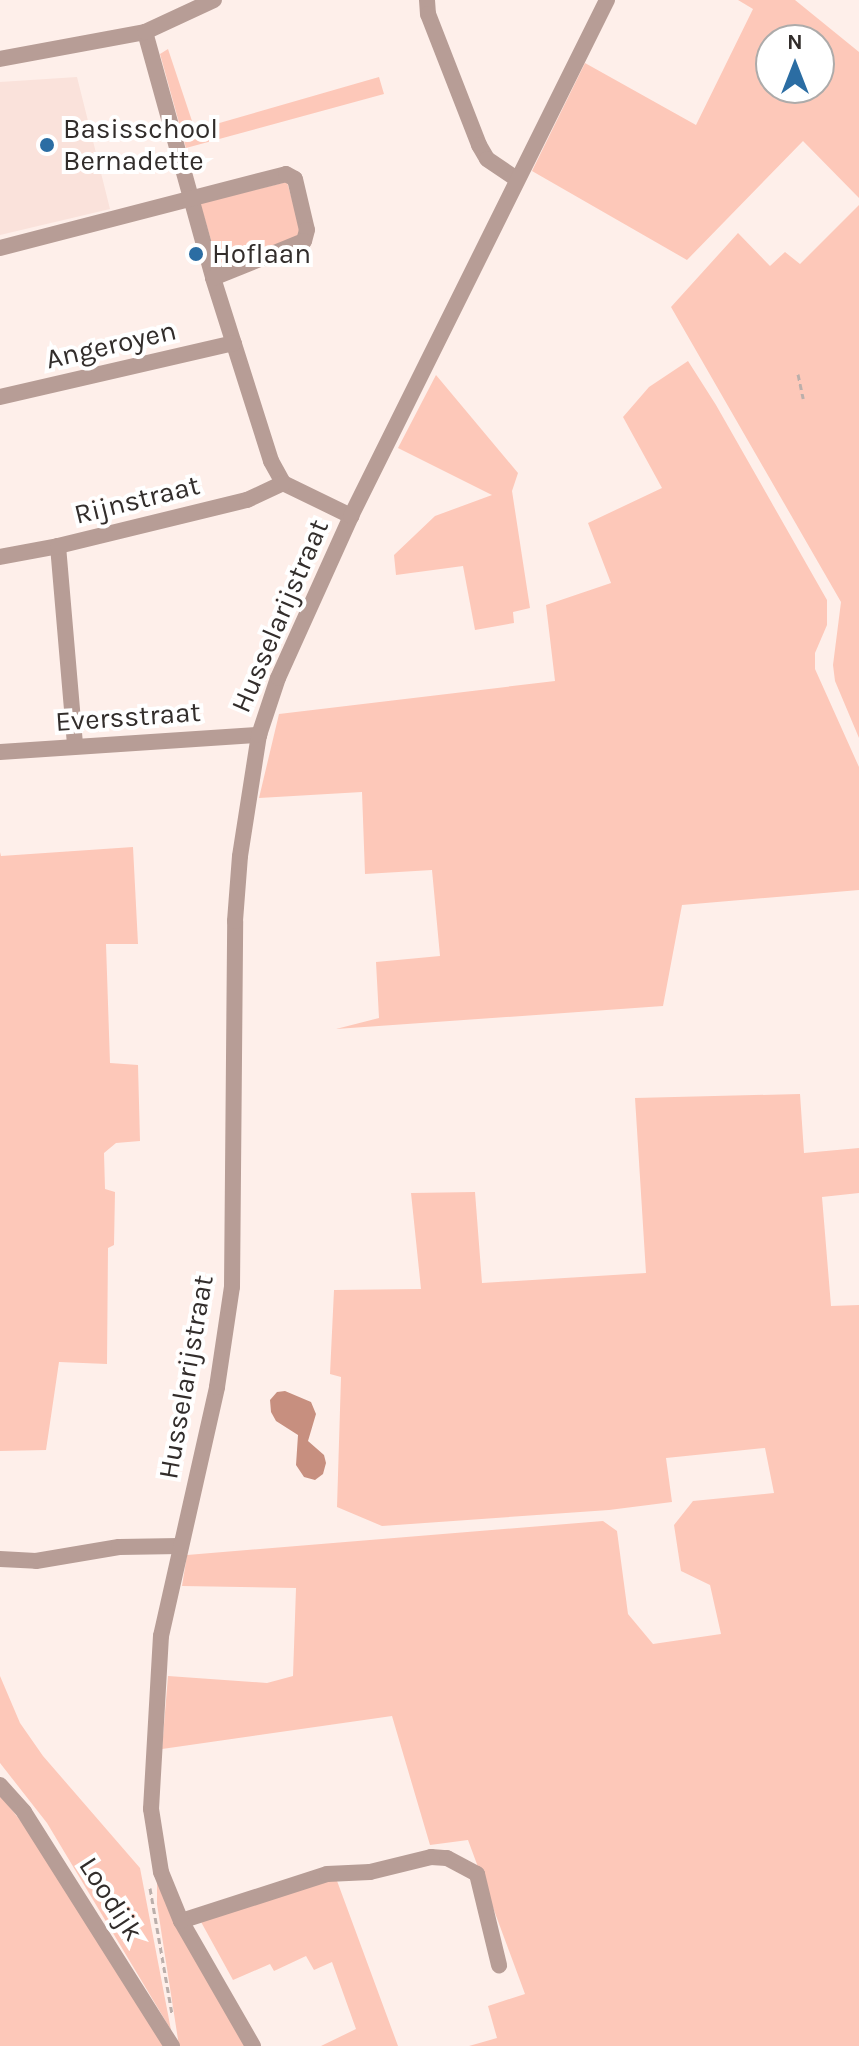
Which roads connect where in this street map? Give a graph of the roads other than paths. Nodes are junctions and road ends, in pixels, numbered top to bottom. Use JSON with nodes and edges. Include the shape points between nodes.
{"nodes":[{"id":1,"x":214,"y":0,"type":"edge"},
{"id":2,"x":427,"y":0,"type":"edge"},
{"id":3,"x":607,"y":0,"type":"edge"},
{"id":4,"x":145,"y":32,"type":"junction"},
{"id":5,"x":0,"y":59,"type":"edge"},
{"id":6,"x":517,"y":179,"type":"junction"},
{"id":7,"x":192,"y":200,"type":"junction"},
{"id":8,"x":0,"y":248,"type":"edge"},
{"id":9,"x":213,"y":278,"type":"junction"},
{"id":10,"x":234,"y":343,"type":"junction"},
{"id":11,"x":0,"y":397,"type":"edge"},
{"id":12,"x":283,"y":483,"type":"junction"},
{"id":13,"x":351,"y":516,"type":"junction"},
{"id":14,"x":58,"y":546,"type":"junction"},
{"id":15,"x":0,"y":557,"type":"edge"},
{"id":16,"x":259,"y":735,"type":"junction"},
{"id":17,"x":75,"y":746,"type":"junction"},
{"id":18,"x":0,"y":752,"type":"edge"},
{"id":19,"x":180,"y":1546,"type":"junction"},
{"id":20,"x":0,"y":1559,"type":"edge"},
{"id":21,"x":0,"y":1785,"type":"edge"},
{"id":22,"x":181,"y":1921,"type":"junction"},
{"id":23,"x":499,"y":1965,"type":"dead end"},
{"id":24,"x":172,"y":2046,"type":"edge"},
{"id":25,"x":253,"y":2046,"type":"edge"}],
"edges":[{"from":1,"to":4,"type":"street"},
{"from":2,"to":6,"type":"street","via":[[479,145],[487,159]]},
{"from":3,"to":6,"type":"street","name":"Husselarijstraat"},
{"from":4,"to":5,"type":"street"},
{"from":4,"to":7,"type":"street"},
{"from":6,"to":13,"type":"street","name":"Husselarijstraat"},
{"from":7,"to":8,"type":"street"},
{"from":7,"to":9,"type":"street"},
{"from":7,"to":9,"type":"street","via":[[286,174],[295,179],[307,230],[304,241]]},
{"from":9,"to":10,"type":"street"},
{"from":10,"to":11,"type":"street","name":"Angeroyen"},
{"from":10,"to":12,"type":"street","via":[[271,461]]},
{"from":12,"to":13,"type":"street"},
{"from":12,"to":14,"type":"street","name":"Rijnstraat","via":[[247,500]]},
{"from":13,"to":16,"type":"street","name":"Husselarijstraat","via":[[278,678]]},
{"from":14,"to":15,"type":"street","name":"Rijnstraat"},
{"from":14,"to":17,"type":"street"},
{"from":16,"to":17,"type":"street","name":"Eversstraat"},
{"from":16,"to":19,"type":"street","name":"Husselarijstraat","via":[[235,921],[232,1287],[217,1387]]},
{"from":17,"to":18,"type":"street","name":"Eversstraat"},
{"from":19,"to":20,"type":"street","via":[[119,1547],[36,1561]]},
{"from":19,"to":22,"type":"street","name":"Husselarijstraat","via":[[161,1636],[151,1809],[161,1872]]},
{"from":21,"to":24,"type":"street","name":"Loodijk","via":[[24,1812]]},
{"from":22,"to":23,"type":"street","via":[[327,1874],[447,1858],[477,1874]]},
{"from":22,"to":25,"type":"street","name":"Husselarijstraat"}]}
